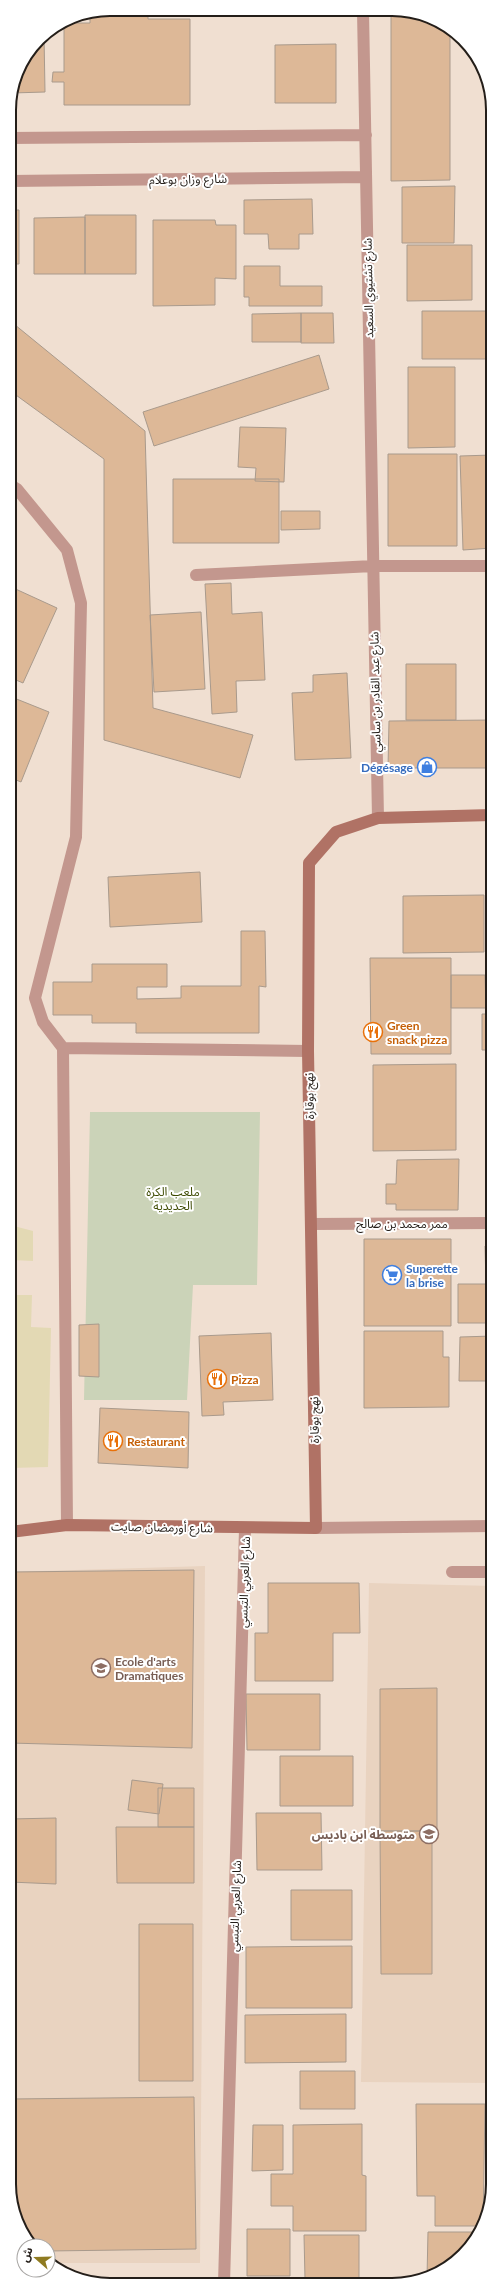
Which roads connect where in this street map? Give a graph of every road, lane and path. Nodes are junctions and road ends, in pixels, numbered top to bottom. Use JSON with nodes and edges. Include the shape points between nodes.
{"nodes":[{"id":1,"x":363,"y":16,"type":"edge"},
{"id":2,"x":366,"y":135,"type":"junction"},
{"id":3,"x":16,"y":138,"type":"edge"},
{"id":4,"x":366,"y":177,"type":"junction"},
{"id":5,"x":16,"y":182,"type":"edge"},
{"id":6,"x":16,"y":488,"type":"edge"},
{"id":7,"x":373,"y":566,"type":"junction"},
{"id":8,"x":486,"y":566,"type":"edge"},
{"id":9,"x":196,"y":575,"type":"dead end"},
{"id":10,"x":486,"y":815,"type":"edge"},
{"id":11,"x":378,"y":818,"type":"junction"},
{"id":12,"x":63,"y":1048,"type":"junction"},
{"id":13,"x":308,"y":1051,"type":"junction"},
{"id":14,"x":486,"y":1223,"type":"edge"},
{"id":15,"x":311,"y":1224,"type":"junction"},
{"id":16,"x":67,"y":1525,"type":"junction"},
{"id":17,"x":486,"y":1526,"type":"edge"},
{"id":18,"x":245,"y":1528,"type":"junction"},
{"id":19,"x":316,"y":1528,"type":"junction"},
{"id":20,"x":16,"y":1531,"type":"edge"},
{"id":21,"x":452,"y":1572,"type":"dead end"},
{"id":22,"x":486,"y":1572,"type":"edge"},
{"id":23,"x":224,"y":2278,"type":"edge"}],
"edges":[{"from":1,"to":2,"type":"street","name":"شارع تشتيوي السعيد"},
{"from":2,"to":3,"type":"street"},
{"from":2,"to":4,"type":"street","name":"شارع تشتيوي السعيد"},
{"from":4,"to":5,"type":"street","name":"شارع وزان بوعلام"},
{"from":4,"to":7,"type":"street","name":"شارع تشتيوي السعيد"},
{"from":6,"to":12,"type":"street","via":[[67,550],[81,603],[76,838],[35,998],[43,1022]]},
{"from":7,"to":8,"type":"street"},
{"from":7,"to":9,"type":"street"},
{"from":7,"to":11,"type":"street","name":"شارع عبد القادر بن ساسي"},
{"from":10,"to":11,"type":"main road","name":"نهج بوقارة"},
{"from":11,"to":13,"type":"main road","name":"نهج بوقارة","via":[[336,832],[309,863]]},
{"from":12,"to":13,"type":"street"},
{"from":12,"to":16,"type":"street"},
{"from":13,"to":15,"type":"main road","name":"نهج بوقارة"},
{"from":14,"to":15,"type":"street","name":"ممر محمد بن صالح"},
{"from":15,"to":19,"type":"main road","name":"نهج بوقارة"},
{"from":16,"to":18,"type":"main road","name":"شارع أورمضان صايت"},
{"from":16,"to":20,"type":"main road","name":"شارع أورمضان صايت"},
{"from":17,"to":19,"type":"street"},
{"from":18,"to":19,"type":"main road","name":"شارع أورمضان صايت"},
{"from":18,"to":23,"type":"street","name":"شارع العربي التبسي"},
{"from":21,"to":22,"type":"street"}]}
